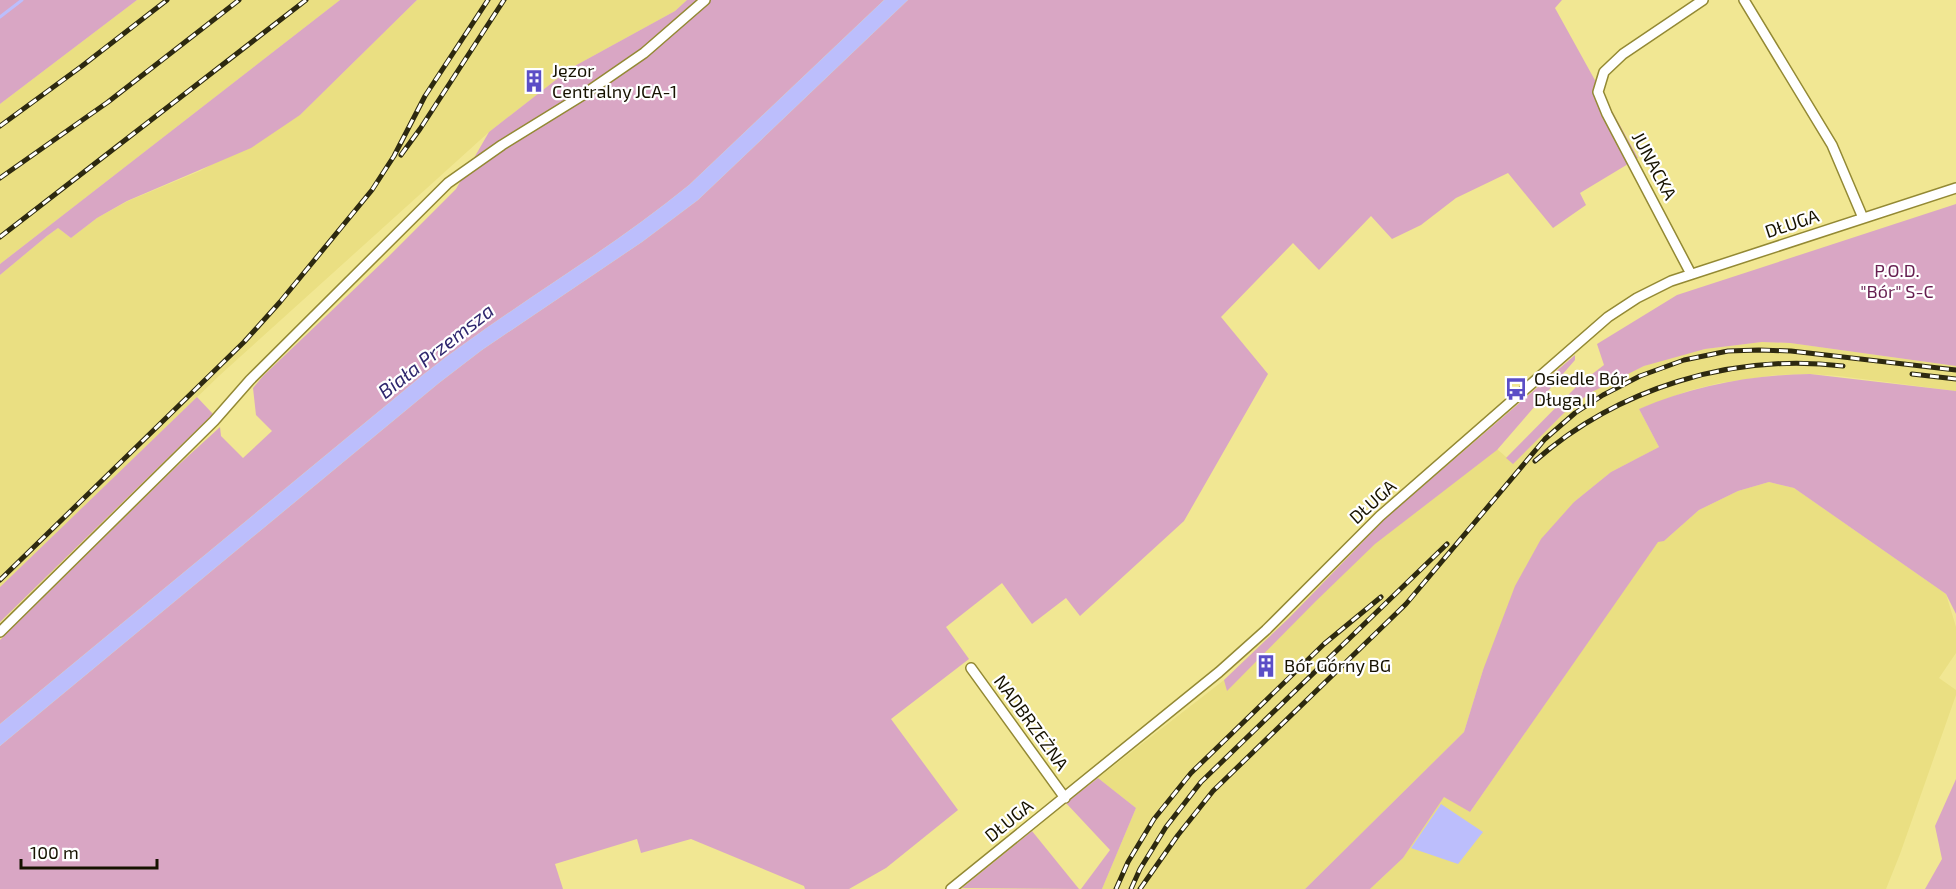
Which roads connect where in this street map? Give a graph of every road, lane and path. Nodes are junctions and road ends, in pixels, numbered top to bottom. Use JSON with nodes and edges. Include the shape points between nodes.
{"nodes":[{"id":1,"x":705,"y":0,"type":"edge"},
{"id":2,"x":1703,"y":0,"type":"edge"},
{"id":3,"x":1744,"y":0,"type":"edge"},
{"id":4,"x":1956,"y":188,"type":"edge"},
{"id":5,"x":1863,"y":218,"type":"junction"},
{"id":6,"x":1691,"y":274,"type":"junction"},
{"id":7,"x":0,"y":632,"type":"edge"},
{"id":8,"x":971,"y":668,"type":"dead end"},
{"id":9,"x":1065,"y":798,"type":"junction"},
{"id":10,"x":951,"y":889,"type":"edge"}],
"edges":[{"from":1,"to":7,"type":"street","via":[[644,53],[448,183]]},
{"from":2,"to":6,"type":"street","name":"JUNACKA","via":[[1623,54],[1604,72],[1598,92]]},
{"from":3,"to":5,"type":"street","via":[[1832,145]]},
{"from":4,"to":5,"type":"street","name":"DŁUGA"},
{"from":5,"to":6,"type":"street","name":"DŁUGA"},
{"from":6,"to":9,"type":"street","name":"DŁUGA","via":[[1637,298],[1608,317],[1380,516],[1250,644]]},
{"from":8,"to":9,"type":"street","name":"NADBRZEŻNA"},
{"from":9,"to":10,"type":"street","name":"DŁUGA"}]}
